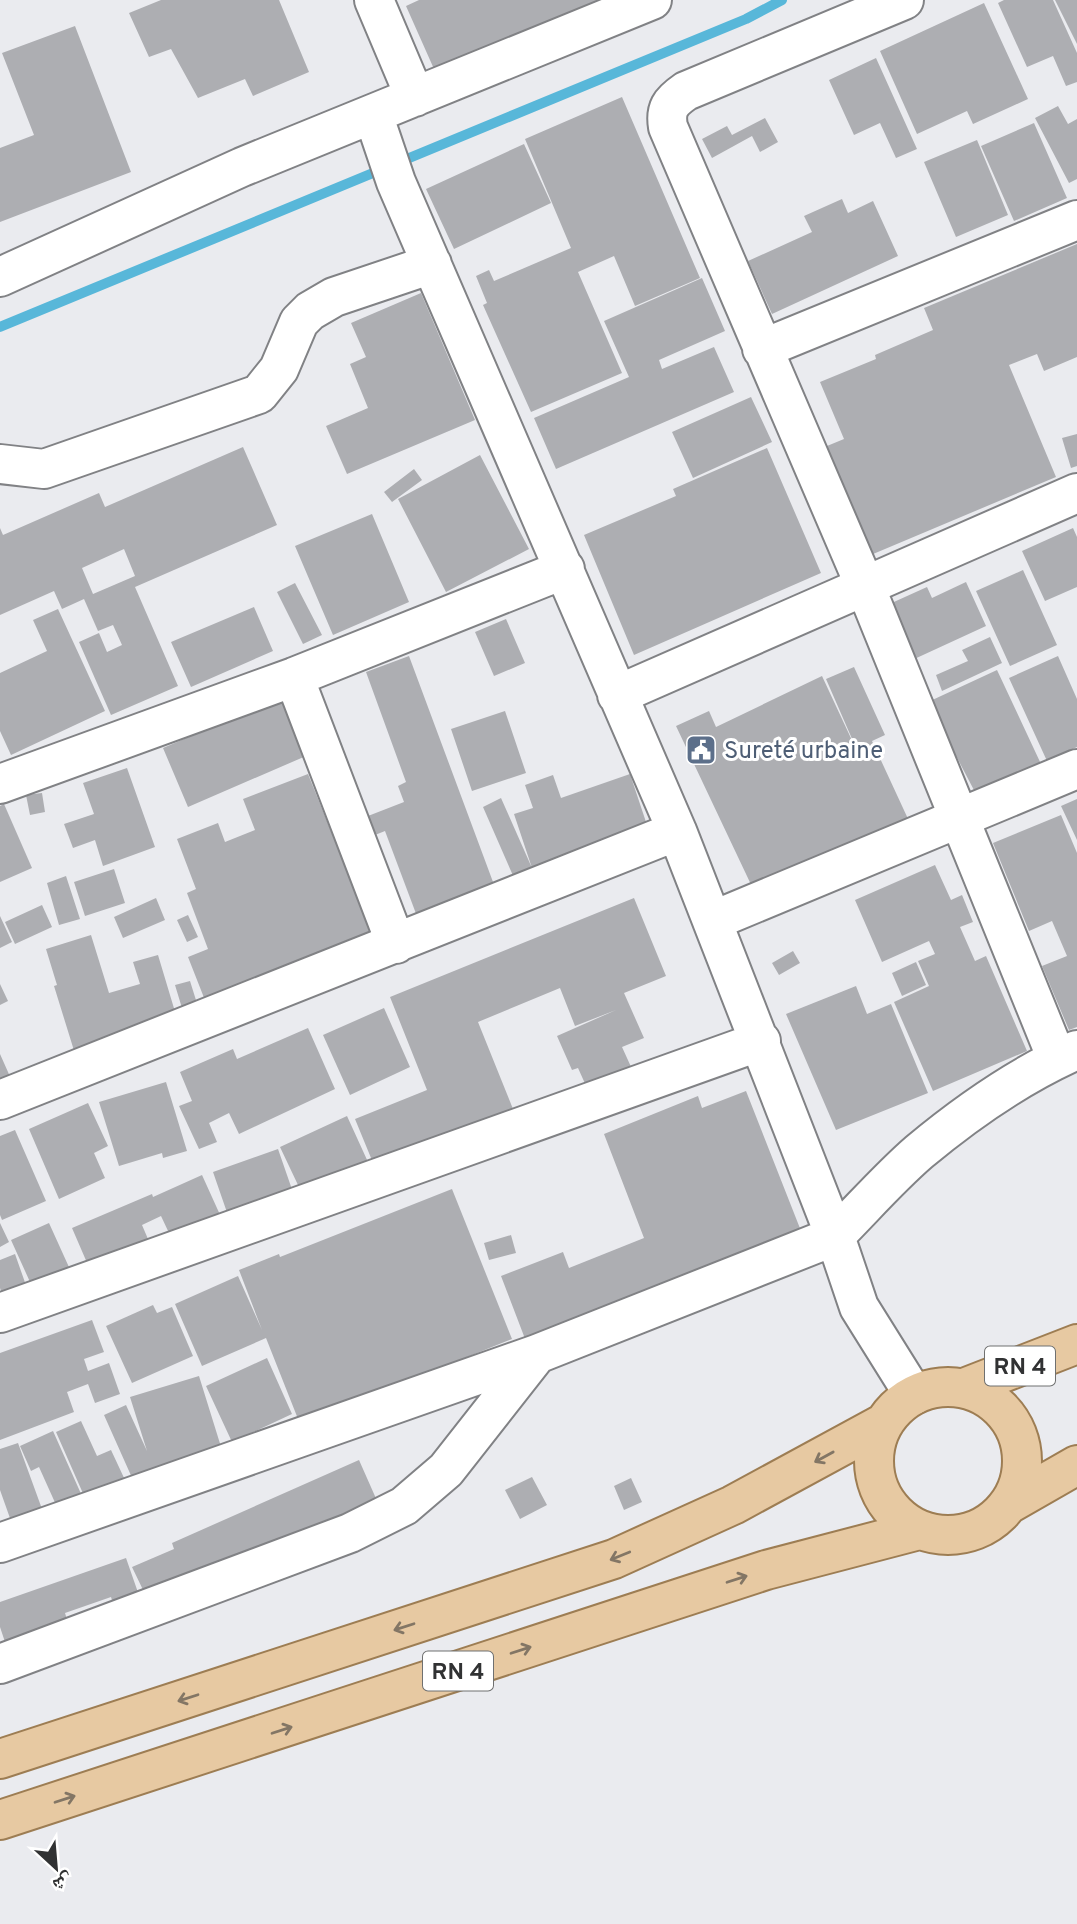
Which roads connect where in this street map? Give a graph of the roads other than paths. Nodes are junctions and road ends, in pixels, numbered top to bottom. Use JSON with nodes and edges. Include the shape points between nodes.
{"nodes":[{"id":1,"x":374,"y":0,"type":"edge"},
{"id":2,"x":652,"y":0,"type":"edge"},
{"id":3,"x":904,"y":0,"type":"edge"},
{"id":4,"x":415,"y":97,"type":"junction"},
{"id":5,"x":373,"y":114,"type":"junction"},
{"id":6,"x":1077,"y":220,"type":"edge"},
{"id":7,"x":432,"y":264,"type":"junction"},
{"id":8,"x":0,"y":277,"type":"edge"},
{"id":9,"x":762,"y":349,"type":"junction"},
{"id":10,"x":0,"y":464,"type":"edge"},
{"id":11,"x":1077,"y":493,"type":"edge"},
{"id":12,"x":565,"y":569,"type":"junction"},
{"id":13,"x":865,"y":586,"type":"junction"},
{"id":14,"x":294,"y":677,"type":"junction"},
{"id":15,"x":617,"y":695,"type":"junction"},
{"id":16,"x":1077,"y":769,"type":"edge"},
{"id":17,"x":0,"y":784,"type":"edge"},
{"id":18,"x":959,"y":818,"type":"junction"},
{"id":19,"x":677,"y":831,"type":"junction"},
{"id":20,"x":712,"y":921,"type":"junction"},
{"id":21,"x":396,"y":944,"type":"junction"},
{"id":22,"x":761,"y":1041,"type":"junction"},
{"id":23,"x":1067,"y":1055,"type":"edge"},
{"id":24,"x":0,"y":1100,"type":"edge"},
{"id":25,"x":835,"y":1236,"type":"junction"},
{"id":26,"x":0,"y":1313,"type":"edge"},
{"id":27,"x":1077,"y":1344,"type":"edge"},
{"id":28,"x":537,"y":1354,"type":"junction"},
{"id":29,"x":964,"y":1388,"type":"junction"},
{"id":30,"x":914,"y":1395,"type":"junction"},
{"id":31,"x":884,"y":1423,"type":"junction"},
{"id":32,"x":1077,"y":1465,"type":"edge"},
{"id":33,"x":1009,"y":1504,"type":"junction"},
{"id":34,"x":919,"y":1531,"type":"junction"},
{"id":35,"x":0,"y":1543,"type":"edge"},
{"id":36,"x":0,"y":1664,"type":"edge"},
{"id":37,"x":0,"y":1759,"type":"edge"},
{"id":38,"x":0,"y":1820,"type":"edge"}],
"edges":[{"from":1,"to":4,"type":"street"},
{"from":2,"to":4,"type":"street"},
{"from":3,"to":9,"type":"street","via":[[685,92],[666,110],[668,127]]},
{"from":4,"to":5,"type":"street"},
{"from":5,"to":7,"type":"street"},
{"from":5,"to":8,"type":"street","via":[[242,167]]},
{"from":6,"to":9,"type":"street"},
{"from":7,"to":10,"type":"street","via":[[334,298],[310,311],[299,321],[279,369],[258,394],[44,469]]},
{"from":7,"to":12,"type":"street"},
{"from":9,"to":13,"type":"street"},
{"from":11,"to":13,"type":"street"},
{"from":12,"to":14,"type":"street"},
{"from":12,"to":15,"type":"street"},
{"from":13,"to":15,"type":"street"},
{"from":13,"to":18,"type":"street"},
{"from":14,"to":17,"type":"street"},
{"from":14,"to":21,"type":"street"},
{"from":15,"to":19,"type":"street"},
{"from":16,"to":18,"type":"street"},
{"from":18,"to":20,"type":"street"},
{"from":18,"to":23,"type":"street"},
{"from":19,"to":20,"type":"street"},
{"from":19,"to":21,"type":"street"},
{"from":20,"to":22,"type":"street"},
{"from":21,"to":24,"type":"street"},
{"from":22,"to":25,"type":"street"},
{"from":22,"to":26,"type":"street"},
{"from":23,"to":25,"type":"street","via":[[966,1114],[917,1154]]},
{"from":25,"to":28,"type":"street"},
{"from":25,"to":30,"type":"street","via":[[859,1307]]},
{"from":27,"to":29,"type":"main road","number":"RN 4"},
{"from":28,"to":35,"type":"street"},
{"from":28,"to":36,"type":"street","via":[[446,1470],[404,1506],[350,1534]]},
{"from":29,"to":30,"type":"main road","via":[[930,1389]]},
{"from":29,"to":33,"type":"main road","via":[[986,1397],[1005,1413],[1018,1434],[1019,1482]]},
{"from":30,"to":31,"type":"main road"},
{"from":31,"to":34,"type":"main road","via":[[876,1440],[874,1476],[890,1509]]},
{"from":31,"to":37,"type":"main road","number":"RN 4","one_way":true,"via":[[733,1505],[614,1559]]},
{"from":32,"to":33,"type":"main road"},
{"from":33,"to":34,"type":"main road","via":[[978,1530],[958,1535]]},
{"from":38,"to":34,"type":"main road","number":"RN 4","one_way":true,"via":[[754,1573]]}]}
